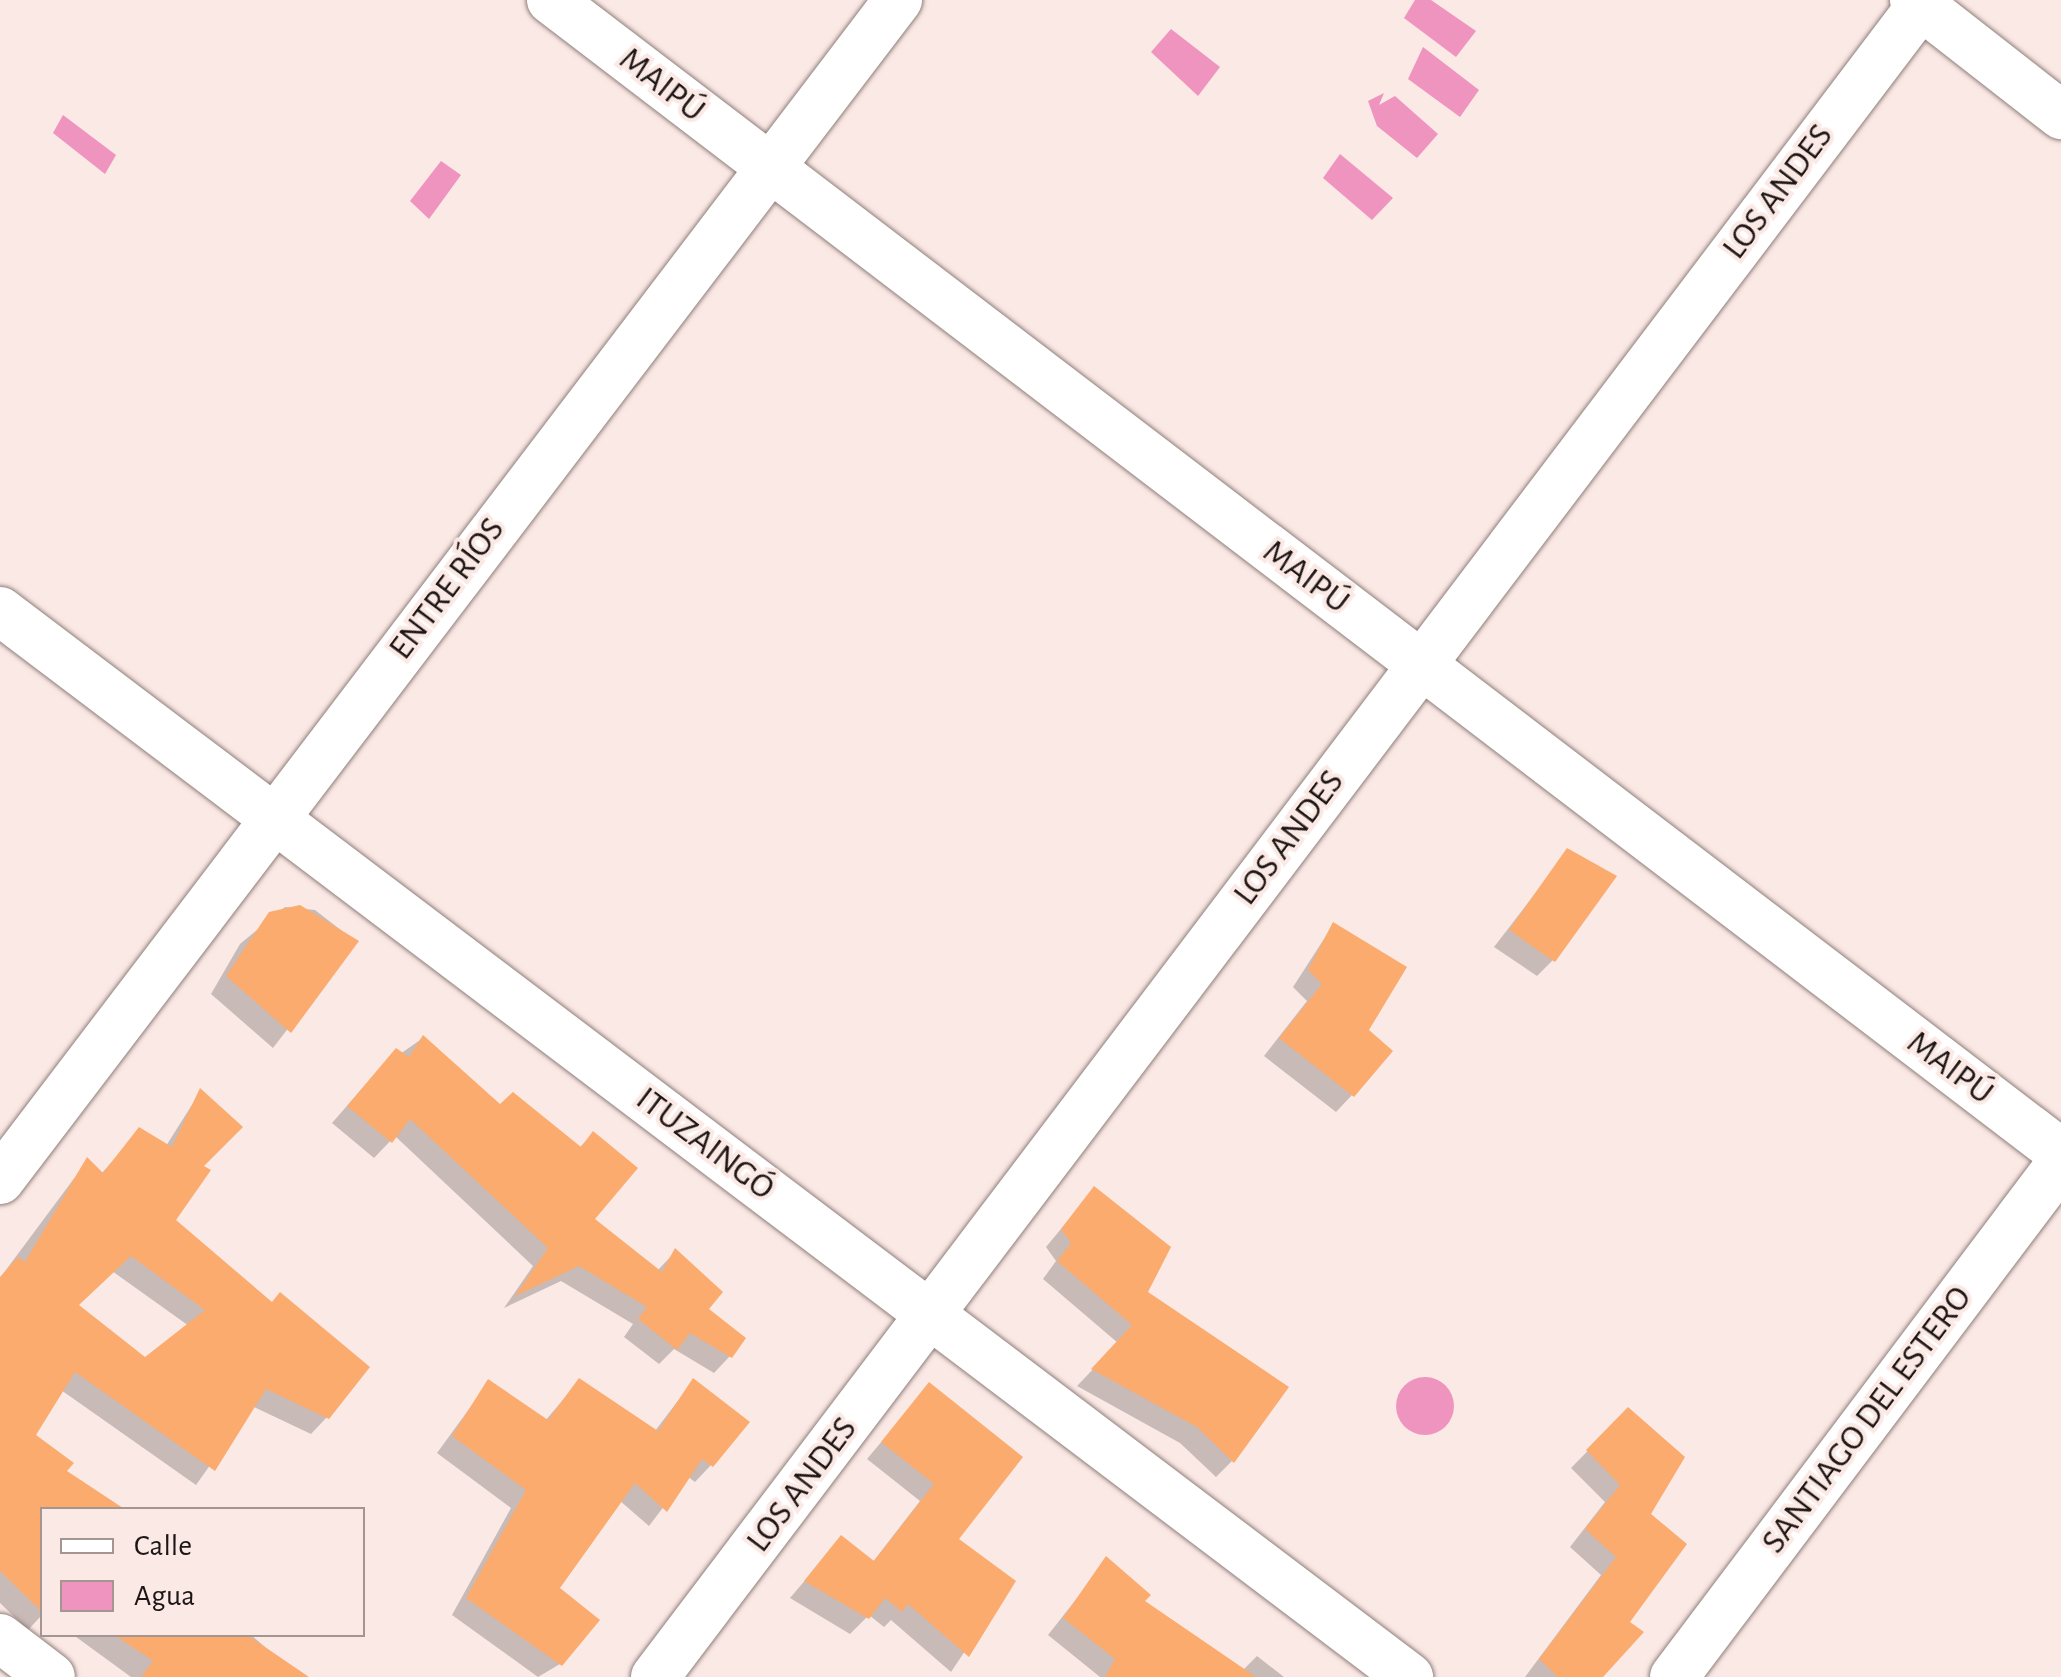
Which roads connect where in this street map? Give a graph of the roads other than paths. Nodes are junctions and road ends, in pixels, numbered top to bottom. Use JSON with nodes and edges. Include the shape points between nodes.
{"nodes":[{"id":1,"x":551,"y":0,"type":"edge"},
{"id":2,"x":898,"y":0,"type":"edge"},
{"id":3,"x":1920,"y":2,"type":"edge"},
{"id":4,"x":2061,"y":115,"type":"edge"},
{"id":5,"x":769,"y":168,"type":"junction"},
{"id":6,"x":0,"y":610,"type":"edge"},
{"id":7,"x":1419,"y":663,"type":"junction"},
{"id":8,"x":272,"y":819,"type":"junction"},
{"id":9,"x":2061,"y":1152,"type":"edge"},
{"id":10,"x":2061,"y":1163,"type":"edge"},
{"id":11,"x":0,"y":1180,"type":"edge"},
{"id":12,"x":932,"y":1314,"type":"junction"},
{"id":13,"x":0,"y":1638,"type":"edge"},
{"id":14,"x":52,"y":1677,"type":"edge"},
{"id":15,"x":655,"y":1677,"type":"edge"},
{"id":16,"x":1409,"y":1677,"type":"edge"},
{"id":17,"x":1674,"y":1677,"type":"edge"}],
"edges":[{"from":1,"to":5,"type":"street","name":"MAIPÚ"},
{"from":2,"to":5,"type":"street","name":"ENTRE RÍOS"},
{"from":3,"to":4,"type":"street"},
{"from":3,"to":7,"type":"street","name":"LOS ANDES"},
{"from":5,"to":7,"type":"street","name":"MAIPÚ"},
{"from":5,"to":8,"type":"street","name":"ENTRE RÍOS"},
{"from":6,"to":8,"type":"street","name":"ITUZAINGÓ"},
{"from":7,"to":9,"type":"street","name":"MAIPÚ"},
{"from":7,"to":12,"type":"street","name":"LOS ANDES"},
{"from":8,"to":11,"type":"street","name":"ENTRE RÍOS"},
{"from":8,"to":12,"type":"street","name":"ITUZAINGÓ"},
{"from":10,"to":17,"type":"street","name":"SANTIAGO DEL ESTERO"},
{"from":12,"to":15,"type":"street","name":"LOS ANDES"},
{"from":12,"to":16,"type":"street","name":"ITUZAINGÓ"},
{"from":13,"to":14,"type":"street"}]}
